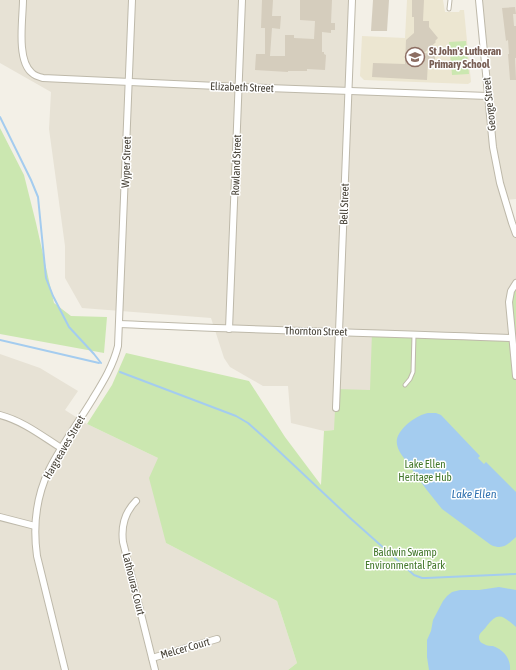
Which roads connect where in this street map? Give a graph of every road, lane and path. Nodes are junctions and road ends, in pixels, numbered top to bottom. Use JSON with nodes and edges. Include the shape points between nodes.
{"nodes":[{"id":1,"x":23,"y":0,"type":"edge"},
{"id":2,"x":132,"y":0,"type":"edge"},
{"id":3,"x":242,"y":0,"type":"edge"},
{"id":4,"x":352,"y":0,"type":"edge"},
{"id":5,"x":450,"y":0,"type":"edge"},
{"id":6,"x":478,"y":0,"type":"edge"},
{"id":7,"x":449,"y":9,"type":"dead end"},
{"id":8,"x":129,"y":82,"type":"junction"},
{"id":9,"x":239,"y":87,"type":"junction"},
{"id":10,"x":348,"y":90,"type":"junction"},
{"id":11,"x":488,"y":96,"type":"junction"},
{"id":12,"x":516,"y":234,"type":"edge"},
{"id":13,"x":516,"y":282,"type":"edge"},
{"id":14,"x":119,"y":324,"type":"junction"},
{"id":15,"x":229,"y":329,"type":"junction"},
{"id":16,"x":339,"y":332,"type":"junction"},
{"id":17,"x":414,"y":334,"type":"junction"},
{"id":18,"x":512,"y":338,"type":"junction"},
{"id":19,"x":516,"y":376,"type":"edge"},
{"id":20,"x":405,"y":385,"type":"dead end"},
{"id":21,"x":336,"y":408,"type":"dead end"},
{"id":22,"x":0,"y":416,"type":"edge"},
{"id":23,"x":61,"y":448,"type":"junction"},
{"id":24,"x":136,"y":501,"type":"dead end"},
{"id":25,"x":0,"y":517,"type":"edge"},
{"id":26,"x":35,"y":526,"type":"junction"},
{"id":27,"x":217,"y":639,"type":"dead end"},
{"id":28,"x":152,"y":658,"type":"junction"},
{"id":29,"x":65,"y":670,"type":"edge"},
{"id":30,"x":155,"y":670,"type":"edge"}],
"edges":[{"from":1,"to":8,"type":"street","name":"Elizabeth Street","via":[[22,54],[32,74],[49,79]]},
{"from":2,"to":8,"type":"street","name":"Wyper Street"},
{"from":3,"to":9,"type":"street","name":"Rowland Street"},
{"from":4,"to":10,"type":"street","name":"Bell Street"},
{"from":5,"to":7,"type":"lane"},
{"from":6,"to":11,"type":"street","name":"George Street"},
{"from":8,"to":9,"type":"street","name":"Elizabeth Street"},
{"from":8,"to":14,"type":"street","name":"Wyper Street"},
{"from":9,"to":10,"type":"street","name":"Elizabeth Street"},
{"from":9,"to":15,"type":"street","name":"Rowland Street"},
{"from":10,"to":11,"type":"street","name":"Elizabeth Street"},
{"from":10,"to":16,"type":"street","name":"Bell Street"},
{"from":11,"to":12,"type":"street","name":"George Street","via":[[493,147],[500,183]]},
{"from":13,"to":18,"type":"street","via":[[509,296]]},
{"from":14,"to":15,"type":"street","name":"Thornton Street"},
{"from":14,"to":23,"type":"street","name":"Hargreaves Street","via":[[119,339],[110,369]]},
{"from":15,"to":16,"type":"street","name":"Thornton Street"},
{"from":16,"to":17,"type":"street","name":"Thornton Street"},
{"from":16,"to":21,"type":"street","name":"Bell Street"},
{"from":17,"to":18,"type":"street","name":"Thornton Street"},
{"from":17,"to":20,"type":"lane","via":[[413,372]]},
{"from":18,"to":19,"type":"street"},
{"from":22,"to":23,"type":"street","via":[[16,420]]},
{"from":23,"to":26,"type":"street","name":"Hargreaves Street","via":[[43,485]]},
{"from":24,"to":28,"type":"street","name":"Lathouras Court","via":[[127,512],[122,534]]},
{"from":25,"to":26,"type":"street"},
{"from":26,"to":29,"type":"street","name":"Hargreaves Street","via":[[37,556]]},
{"from":27,"to":28,"type":"street","name":"Melcer Court"},
{"from":28,"to":30,"type":"street","name":"Lathouras Court"}]}
